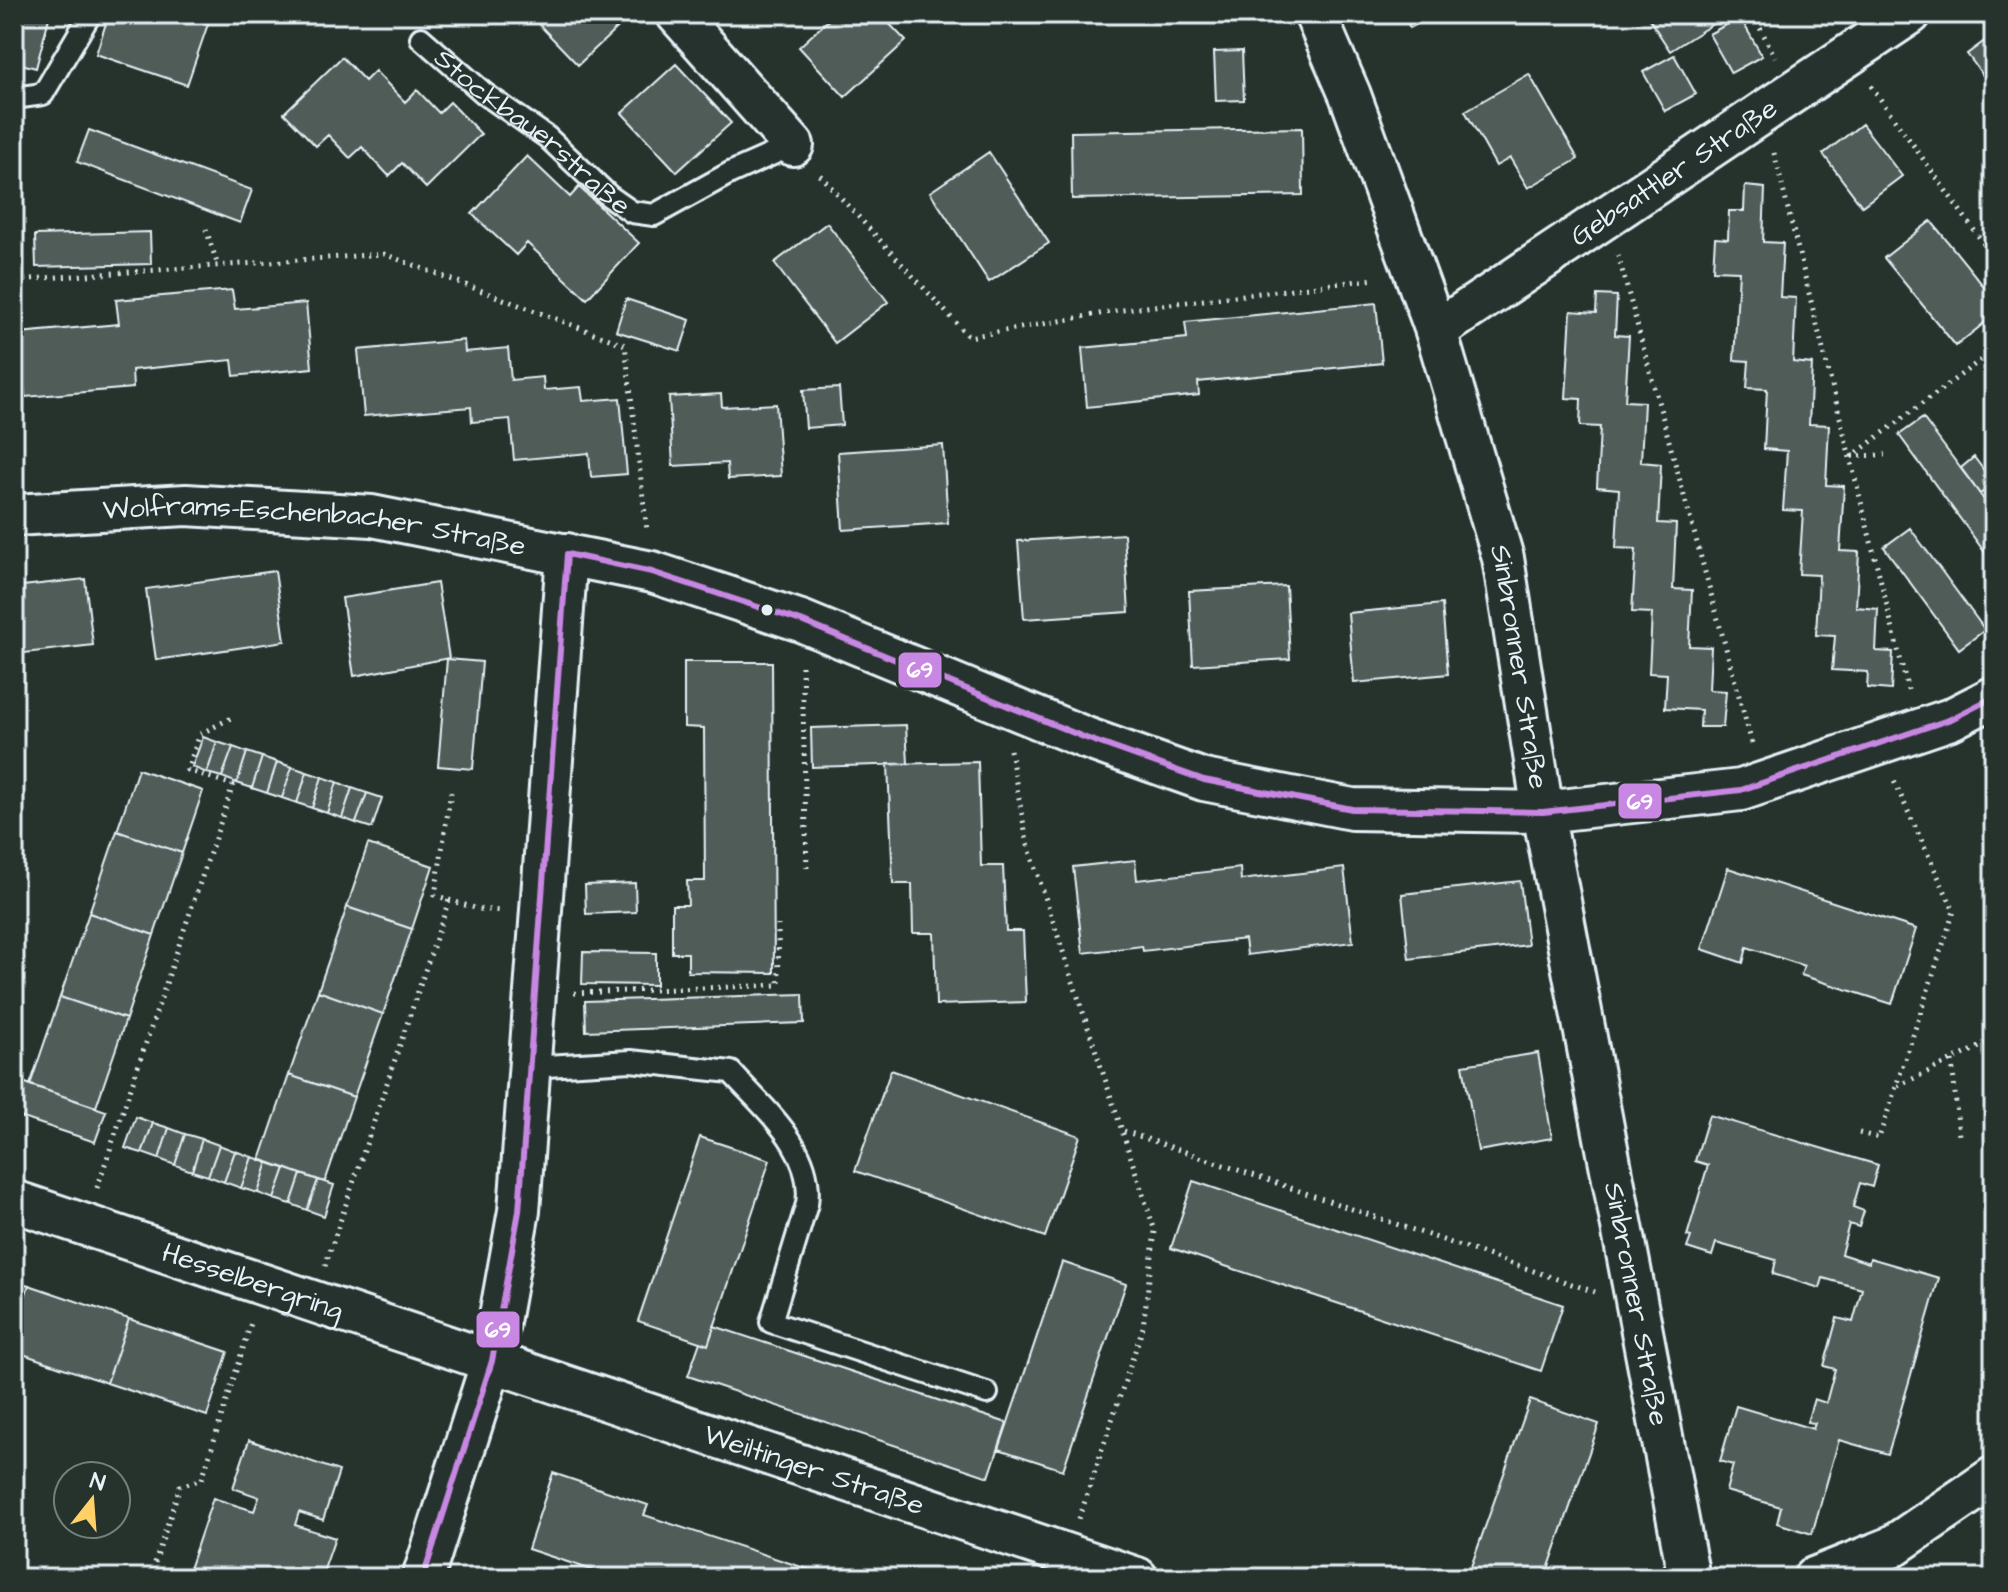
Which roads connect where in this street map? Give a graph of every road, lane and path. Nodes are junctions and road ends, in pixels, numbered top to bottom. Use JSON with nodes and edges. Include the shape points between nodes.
{"nodes":[{"id":1,"x":677,"y":14,"type":"edge"},
{"id":2,"x":1315,"y":14,"type":"edge"},
{"id":3,"x":1910,"y":14,"type":"edge"},
{"id":4,"x":88,"y":18,"type":"dead end"},
{"id":5,"x":421,"y":38,"type":"dead end"},
{"id":6,"x":1850,"y":56,"type":"junction"},
{"id":7,"x":14,"y":98,"type":"edge"},
{"id":8,"x":1764,"y":113,"type":"junction"},
{"id":9,"x":793,"y":145,"type":"junction"},
{"id":10,"x":1608,"y":217,"type":"junction"},
{"id":11,"x":206,"y":229,"type":"dead end"},
{"id":12,"x":1994,"y":258,"type":"edge"},
{"id":13,"x":218,"y":266,"type":"junction"},
{"id":14,"x":1415,"y":273,"type":"junction"},
{"id":15,"x":16,"y":280,"type":"dead end"},
{"id":16,"x":1436,"y":331,"type":"junction"},
{"id":17,"x":1994,"y":350,"type":"edge"},
{"id":18,"x":1885,"y":455,"type":"dead end"},
{"id":19,"x":1851,"y":457,"type":"junction"},
{"id":20,"x":14,"y":515,"type":"edge"},
{"id":21,"x":567,"y":554,"type":"junction"},
{"id":22,"x":652,"y":572,"type":"junction"},
{"id":23,"x":801,"y":621,"type":"junction"},
{"id":24,"x":1994,"y":697,"type":"edge"},
{"id":25,"x":1001,"y":702,"type":"junction"},
{"id":26,"x":231,"y":718,"type":"dead end"},
{"id":27,"x":1918,"y":730,"type":"junction"},
{"id":28,"x":1877,"y":744,"type":"junction"},
{"id":29,"x":1763,"y":782,"type":"junction"},
{"id":30,"x":451,"y":792,"type":"dead end"},
{"id":31,"x":1543,"y":812,"type":"junction"},
{"id":32,"x":807,"y":872,"type":"dead end"},
{"id":33,"x":449,"y":900,"type":"junction"},
{"id":34,"x":478,"y":909,"type":"dead end"},
{"id":35,"x":778,"y":925,"type":"dead end"},
{"id":36,"x":533,"y":995,"type":"junction"},
{"id":37,"x":1994,"y":1040,"type":"edge"},
{"id":38,"x":1952,"y":1061,"type":"junction"},
{"id":39,"x":529,"y":1067,"type":"junction"},
{"id":40,"x":1896,"y":1087,"type":"junction"},
{"id":41,"x":1123,"y":1131,"type":"junction"},
{"id":42,"x":1859,"y":1133,"type":"dead end"},
{"id":43,"x":1959,"y":1136,"type":"dead end"},
{"id":44,"x":14,"y":1201,"type":"edge"},
{"id":45,"x":85,"y":1223,"type":"junction"},
{"id":46,"x":263,"y":1284,"type":"junction"},
{"id":47,"x":313,"y":1301,"type":"junction"},
{"id":48,"x":1636,"y":1306,"type":"junction"},
{"id":49,"x":492,"y":1361,"type":"junction"},
{"id":50,"x":987,"y":1393,"type":"dead end"},
{"id":51,"x":1994,"y":1477,"type":"edge"},
{"id":52,"x":1067,"y":1555,"type":"junction"},
{"id":53,"x":150,"y":1578,"type":"edge"},
{"id":54,"x":423,"y":1578,"type":"edge"},
{"id":55,"x":1137,"y":1578,"type":"edge"},
{"id":56,"x":1689,"y":1578,"type":"edge"},
{"id":57,"x":1814,"y":1578,"type":"edge"}],
"edges":[{"from":1,"to":9,"type":"street"},
{"from":2,"to":14,"type":"street","name":"Sinbronner Straße"},
{"from":3,"to":6,"type":"street","name":"Gebsattler Straße"},
{"from":4,"to":7,"type":"lane","via":[[43,94]]},
{"from":5,"to":9,"type":"lane","name":"Stockbauerstraße","via":[[632,212],[654,215]]},
{"from":6,"to":8,"type":"street","name":"Gebsattler Straße"},
{"from":6,"to":12,"type":"path"},
{"from":8,"to":10,"type":"street","name":"Gebsattler Straße"},
{"from":8,"to":19,"type":"path"},
{"from":9,"to":14,"type":"path","via":[[969,337],[1122,310]]},
{"from":10,"to":16,"type":"street","name":"Gebsattler Straße"},
{"from":10,"to":29,"type":"path"},
{"from":11,"to":13,"type":"path"},
{"from":13,"to":15,"type":"path"},
{"from":13,"to":22,"type":"path","via":[[384,254],[625,345]]},
{"from":14,"to":16,"type":"street","name":"Sinbronner Straße"},
{"from":16,"to":31,"type":"street","name":"Sinbronner Straße","via":[[1503,558]]},
{"from":17,"to":19,"type":"path"},
{"from":18,"to":19,"type":"path"},
{"from":19,"to":27,"type":"path"},
{"from":20,"to":21,"type":"street","name":"Wolframs-Eschenbacher Straße","via":[[186,505],[372,516]]},
{"from":21,"to":22,"type":"street","name":"Wolframs-Eschenbacher Straße"},
{"from":21,"to":36,"type":"street"},
{"from":22,"to":23,"type":"street","name":"Wolframs-Eschenbacher Straße"},
{"from":23,"to":25,"type":"street","name":"Wolframs-Eschenbacher Straße"},
{"from":23,"to":32,"type":"path"},
{"from":24,"to":27,"type":"street","name":"Wolframs-Eschenbacher Straße"},
{"from":25,"to":31,"type":"street","name":"Wolframs-Eschenbacher Straße","via":[[1204,780],[1352,809]]},
{"from":25,"to":41,"type":"path","via":[[1027,842]]},
{"from":26,"to":45,"type":"path","via":[[200,734],[187,770],[233,785]]},
{"from":27,"to":28,"type":"street","name":"Wolframs-Eschenbacher Straße"},
{"from":28,"to":29,"type":"street","name":"Wolframs-Eschenbacher Straße"},
{"from":28,"to":40,"type":"path","via":[[1954,911]]},
{"from":29,"to":31,"type":"street","name":"Wolframs-Eschenbacher Straße","via":[[1741,790]]},
{"from":30,"to":33,"type":"path","via":[[435,895]]},
{"from":31,"to":48,"type":"street","name":"Sinbronner Straße"},
{"from":33,"to":34,"type":"path"},
{"from":33,"to":47,"type":"path"},
{"from":35,"to":36,"type":"path","via":[[779,985]]},
{"from":36,"to":39,"type":"street"},
{"from":37,"to":38,"type":"path"},
{"from":38,"to":40,"type":"path"},
{"from":38,"to":43,"type":"path"},
{"from":39,"to":49,"type":"street","via":[[519,1211]]},
{"from":39,"to":50,"type":"lane","via":[[631,1061],[731,1072],[793,1143],[809,1187],[771,1322]]},
{"from":40,"to":42,"type":"path","via":[[1879,1138]]},
{"from":41,"to":48,"type":"path"},
{"from":41,"to":52,"type":"path","via":[[1155,1231],[1145,1313]]},
{"from":44,"to":45,"type":"street","name":"Hesselbergring"},
{"from":45,"to":46,"type":"street","name":"Hesselbergring"},
{"from":46,"to":47,"type":"street","name":"Hesselbergring"},
{"from":46,"to":53,"type":"path","via":[[202,1479],[180,1486]]},
{"from":47,"to":49,"type":"street","name":"Hesselbergring"},
{"from":48,"to":56,"type":"street","name":"Sinbronner Straße"},
{"from":49,"to":52,"type":"street","name":"Weiltinger Straße"},
{"from":49,"to":54,"type":"street"},
{"from":51,"to":57,"type":"street","via":[[1890,1548]]},
{"from":52,"to":55,"type":"street","name":"Weiltinger Straße"}]}
